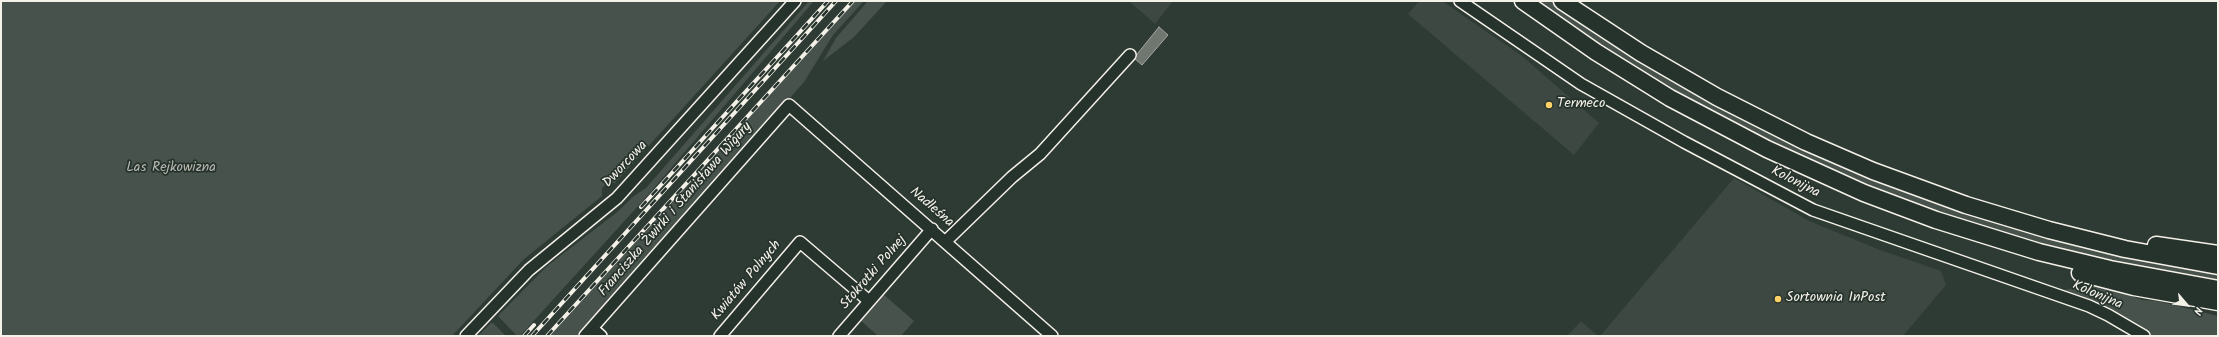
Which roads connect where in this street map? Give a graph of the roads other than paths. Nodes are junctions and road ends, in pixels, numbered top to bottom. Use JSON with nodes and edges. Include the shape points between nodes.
{"nodes":[{"id":1,"x":795,"y":1,"type":"edge"},
{"id":2,"x":1460,"y":1,"type":"edge"},
{"id":3,"x":1523,"y":1,"type":"edge"},
{"id":4,"x":1562,"y":1,"type":"edge"},
{"id":5,"x":1130,"y":55,"type":"dead end"},
{"id":6,"x":789,"y":105,"type":"joint"},
{"id":7,"x":1959,"y":227,"type":"junction"},
{"id":8,"x":932,"y":229,"type":"junction"},
{"id":9,"x":2070,"y":236,"type":"junction"},
{"id":10,"x":946,"y":241,"type":"junction"},
{"id":11,"x":2218,"y":254,"type":"edge"},
{"id":12,"x":2218,"y":266,"type":"edge"},
{"id":13,"x":2218,"y":290,"type":"edge"},
{"id":14,"x":868,"y":301,"type":"junction"},
{"id":15,"x":2218,"y":302,"type":"edge"},
{"id":16,"x":589,"y":332,"type":"edge"},
{"id":17,"x":466,"y":336,"type":"edge"},
{"id":18,"x":602,"y":336,"type":"edge"},
{"id":19,"x":720,"y":336,"type":"edge"},
{"id":20,"x":839,"y":336,"type":"edge"},
{"id":21,"x":1052,"y":336,"type":"edge"},
{"id":22,"x":2144,"y":336,"type":"edge"}],
"edges":[{"from":1,"to":17,"type":"street","name":"Dworcowa","via":[[617,198],[529,270]]},
{"from":2,"to":22,"type":"street","name":"Kolonijna","via":[[1581,84],[1813,210],[2089,306]]},
{"from":3,"to":7,"type":"highway","via":[[1617,66],[1724,128],[1841,183]]},
{"from":4,"to":9,"type":"highway","via":[[1683,78],[1736,108],[1800,139],[1933,194]]},
{"from":5,"to":10,"type":"street","via":[[1040,154],[1012,177]]},
{"from":6,"to":8,"type":"street","name":"Nadleśna"},
{"from":6,"to":16,"type":"street","name":"Franciszka Żwirki i Stanisława Wigury"},
{"from":7,"to":13,"type":"highway","via":[[2087,264]]},
{"from":7,"to":15,"type":"highway","via":[[2035,258],[2103,279],[2168,295]]},
{"from":8,"to":10,"type":"street","name":"Nadleśna"},
{"from":8,"to":14,"type":"street","name":"Stokrotki Polnej"},
{"from":9,"to":11,"type":"highway","via":[[2125,240]]},
{"from":9,"to":12,"type":"highway"},
{"from":10,"to":21,"type":"street","name":"Nadleśna"},
{"from":14,"to":19,"type":"street","name":"Kwiatów Polnych","via":[[800,242]]},
{"from":14,"to":20,"type":"street","name":"Stokrotki Polnej"},
{"from":16,"to":18,"type":"street"}]}
